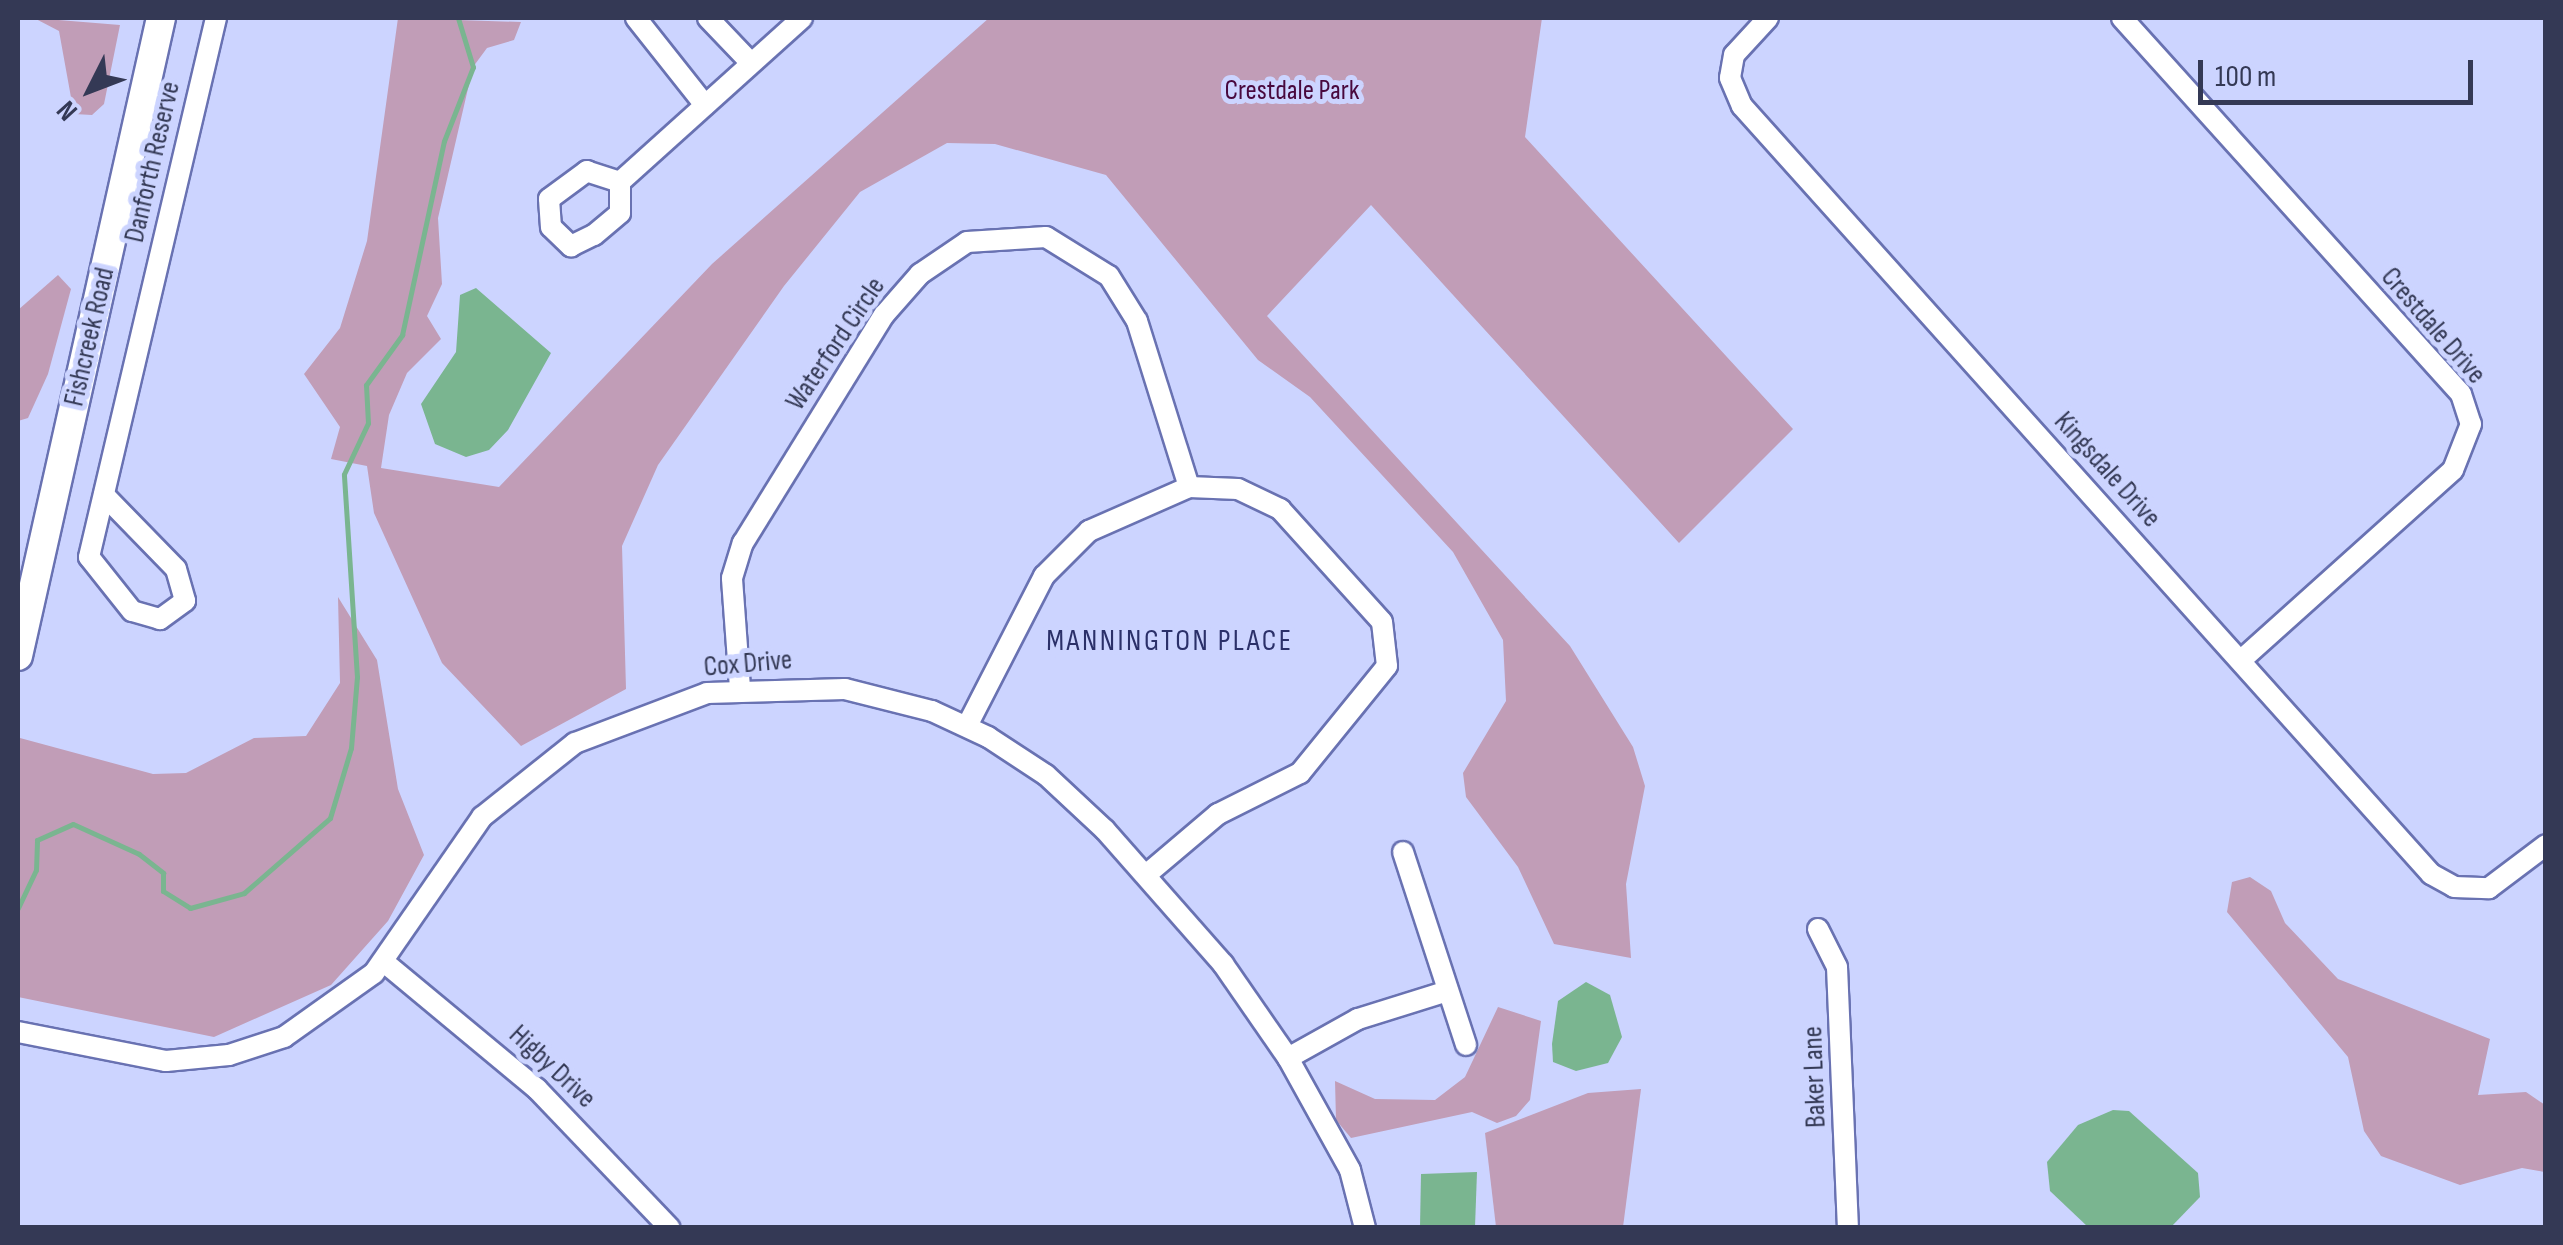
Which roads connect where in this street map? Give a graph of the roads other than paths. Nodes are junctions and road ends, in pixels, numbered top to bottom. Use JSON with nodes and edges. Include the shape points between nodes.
{"nodes":[{"id":1,"x":161,"y":18,"type":"edge"},
{"id":2,"x":216,"y":18,"type":"edge"},
{"id":3,"x":636,"y":18,"type":"edge"},
{"id":4,"x":708,"y":18,"type":"edge"},
{"id":5,"x":802,"y":18,"type":"edge"},
{"id":6,"x":1768,"y":18,"type":"edge"},
{"id":7,"x":2122,"y":18,"type":"edge"},
{"id":8,"x":751,"y":63,"type":"junction"},
{"id":9,"x":705,"y":105,"type":"junction"},
{"id":10,"x":620,"y":182,"type":"dead end"},
{"id":11,"x":1189,"y":487,"type":"junction"},
{"id":12,"x":104,"y":495,"type":"junction"},
{"id":13,"x":18,"y":656,"type":"edge"},
{"id":14,"x":2241,"y":660,"type":"junction"},
{"id":15,"x":740,"y":688,"type":"junction"},
{"id":16,"x":967,"y":726,"type":"junction"},
{"id":17,"x":2546,"y":845,"type":"edge"},
{"id":18,"x":1403,"y":852,"type":"dead end"},
{"id":19,"x":1147,"y":874,"type":"junction"},
{"id":20,"x":1818,"y":929,"type":"dead end"},
{"id":21,"x":384,"y":962,"type":"junction"},
{"id":22,"x":1448,"y":991,"type":"junction"},
{"id":23,"x":18,"y":1032,"type":"edge"},
{"id":24,"x":1466,"y":1045,"type":"dead end"},
{"id":25,"x":1288,"y":1058,"type":"junction"},
{"id":26,"x":670,"y":1228,"type":"edge"},
{"id":27,"x":1365,"y":1228,"type":"edge"},
{"id":28,"x":1848,"y":1228,"type":"edge"}],
"edges":[{"from":1,"to":13,"type":"main road","name":"Fishcreek Road"},
{"from":2,"to":12,"type":"street","name":"Danforth Reserve"},
{"from":3,"to":9,"type":"street"},
{"from":4,"to":8,"type":"street"},
{"from":5,"to":8,"type":"street"},
{"from":6,"to":14,"type":"street","name":"Kingsdale Drive","via":[[1738,46],[1731,72],[1742,106]]},
{"from":7,"to":14,"type":"street","name":"Crestdale Drive","via":[[2461,394],[2472,424],[2453,470]]},
{"from":8,"to":9,"type":"street"},
{"from":9,"to":10,"type":"street"},
{"from":11,"to":15,"type":"street","name":"Waterford Circle","via":[[1136,321],[1109,276],[1046,237],[966,242],[929,266],[884,314],[743,543],[732,578]]},
{"from":11,"to":16,"type":"street","via":[[1112,516],[1058,560]]},
{"from":11,"to":19,"type":"street","via":[[1238,489],[1280,509],[1382,622],[1387,666],[1310,764],[1218,814]]},
{"from":12,"to":12,"type":"street","name":"Danforth Reserve","via":[[89,556],[132,611],[160,619],[185,600],[176,568]]},
{"from":14,"to":17,"type":"street","name":"Kingsdale Drive","via":[[2432,874],[2463,889],[2506,881]]},
{"from":15,"to":16,"type":"street","name":"Cox Drive","via":[[844,689]]},
{"from":15,"to":21,"type":"street","name":"Cox Drive","via":[[614,723],[530,774],[450,856]]},
{"from":16,"to":19,"type":"street","name":"Cox Drive","via":[[1046,775]]},
{"from":18,"to":22,"type":"street"},
{"from":19,"to":25,"type":"street","name":"Cox Drive"},
{"from":20,"to":28,"type":"street","name":"Baker Lane","via":[[1837,967]]},
{"from":21,"to":23,"type":"street","name":"Cox Drive","via":[[302,1028],[229,1055],[142,1059]]},
{"from":21,"to":26,"type":"street","name":"Higby Drive","via":[[537,1089]]},
{"from":22,"to":24,"type":"street"},
{"from":22,"to":25,"type":"street","via":[[1358,1019]]},
{"from":25,"to":27,"type":"street","name":"Cox Drive","via":[[1344,1158]]}]}
